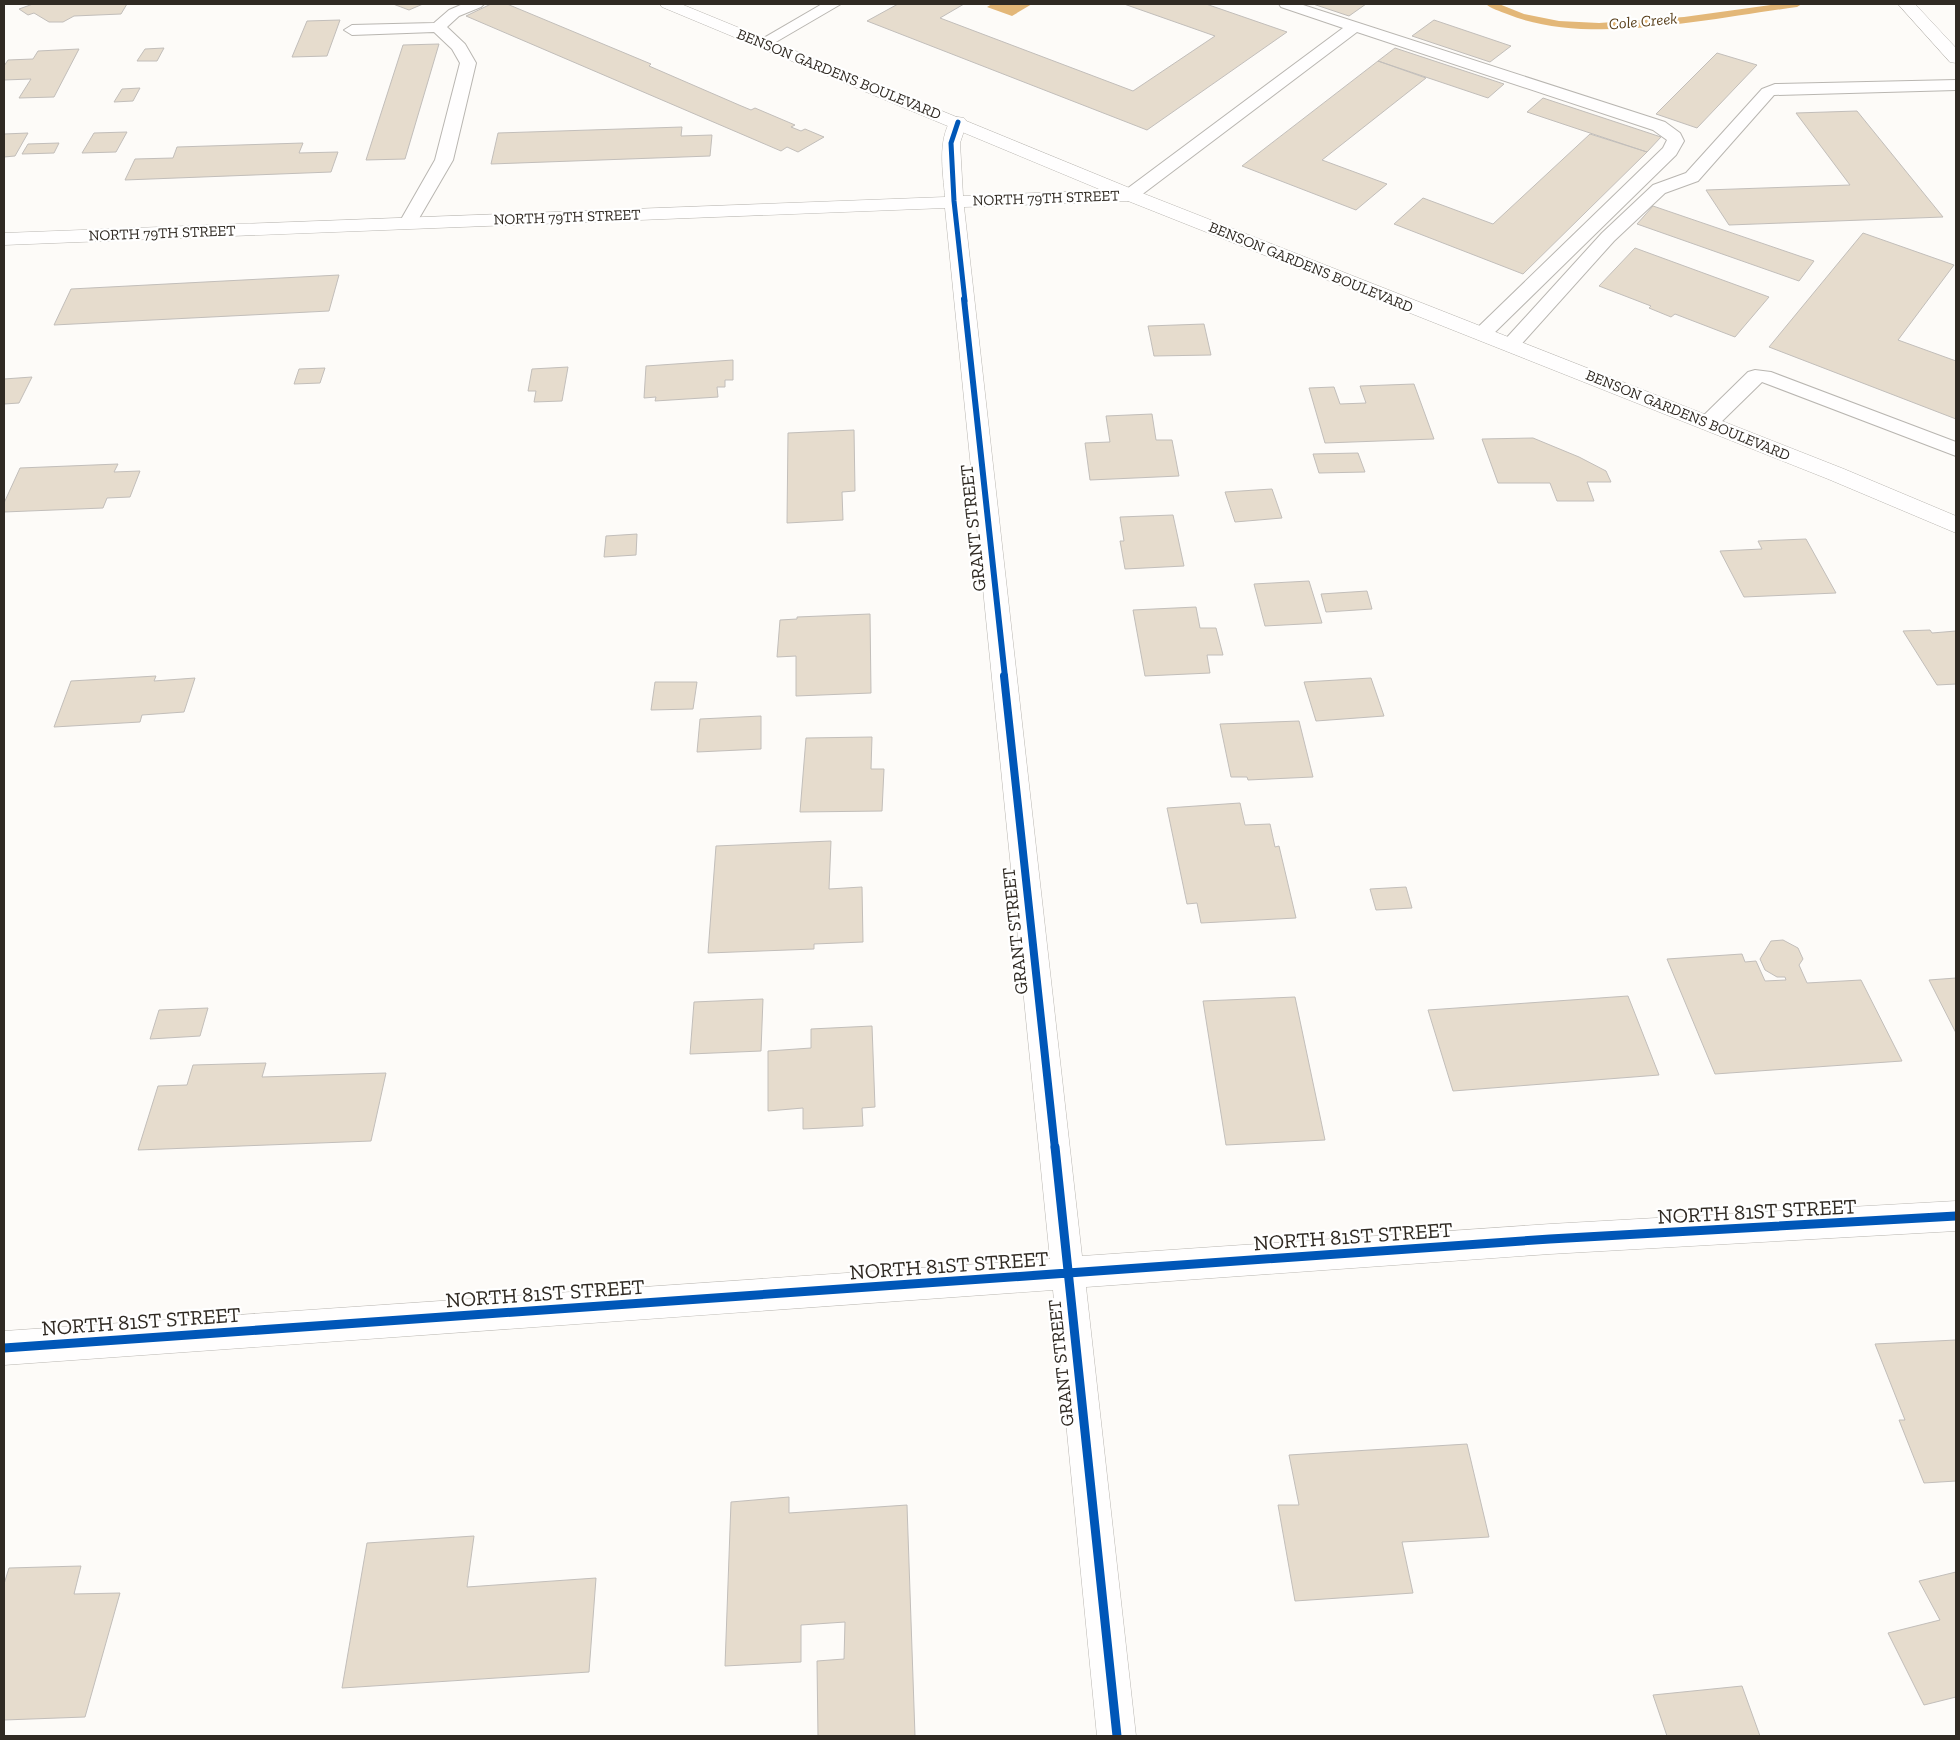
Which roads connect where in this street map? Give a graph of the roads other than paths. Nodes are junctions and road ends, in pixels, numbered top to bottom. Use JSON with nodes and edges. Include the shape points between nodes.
{"nodes":[{"id":1,"x":476,"y":4,"type":"edge"},
{"id":2,"x":668,"y":4,"type":"edge"},
{"id":3,"x":833,"y":4,"type":"edge"},
{"id":4,"x":1286,"y":4,"type":"edge"},
{"id":5,"x":1906,"y":4,"type":"edge"},
{"id":6,"x":1355,"y":26,"type":"junction"},
{"id":7,"x":438,"y":27,"type":"junction"},
{"id":8,"x":352,"y":30,"type":"dead end"},
{"id":9,"x":763,"y":42,"type":"junction"},
{"id":10,"x":1955,"y":54,"type":"edge"},
{"id":11,"x":1956,"y":85,"type":"edge"},
{"id":12,"x":958,"y":122,"type":"junction"},
{"id":13,"x":1130,"y":195,"type":"junction"},
{"id":14,"x":954,"y":201,"type":"junction"},
{"id":15,"x":408,"y":223,"type":"junction"},
{"id":16,"x":4,"y":239,"type":"edge"},
{"id":17,"x":1482,"y":334,"type":"junction"},
{"id":18,"x":1510,"y":345,"type":"junction"},
{"id":19,"x":1708,"y":423,"type":"junction"},
{"id":20,"x":1956,"y":448,"type":"edge"},
{"id":21,"x":1956,"y":525,"type":"edge"},
{"id":22,"x":1956,"y":1216,"type":"edge"},
{"id":23,"x":1067,"y":1274,"type":"junction"},
{"id":24,"x":4,"y":1348,"type":"edge"},
{"id":25,"x":1117,"y":1736,"type":"edge"}],
"edges":[{"from":1,"to":7,"type":"lane","via":[[454,13]]},
{"from":2,"to":9,"type":"street","name":"BENSON GARDENS BOULEVARD"},
{"from":3,"to":9,"type":"lane"},
{"from":4,"to":6,"type":"lane"},
{"from":5,"to":10,"type":"street"},
{"from":6,"to":13,"type":"lane"},
{"from":6,"to":17,"type":"lane","via":[[1658,126],[1674,137],[1676,142],[1670,151]]},
{"from":7,"to":8,"type":"lane"},
{"from":7,"to":15,"type":"lane","via":[[459,47],[468,63],[444,160]]},
{"from":9,"to":12,"type":"street","name":"BENSON GARDENS BOULEVARD"},
{"from":11,"to":18,"type":"lane","via":[[1775,89],[1768,92],[1692,177],[1659,189],[1608,237]]},
{"from":12,"to":13,"type":"street","name":"BENSON GARDENS BOULEVARD"},
{"from":12,"to":14,"type":"street","name":"GRANT STREET","via":[[951,143]]},
{"from":13,"to":14,"type":"street","name":"NORTH 79TH STREET"},
{"from":13,"to":17,"type":"street","name":"BENSON GARDENS BOULEVARD"},
{"from":14,"to":15,"type":"street","name":"NORTH 79TH STREET"},
{"from":14,"to":23,"type":"street","name":"GRANT STREET"},
{"from":15,"to":16,"type":"street","name":"NORTH 79TH STREET"},
{"from":17,"to":18,"type":"street","name":"BENSON GARDENS BOULEVARD"},
{"from":18,"to":19,"type":"street","name":"BENSON GARDENS BOULEVARD"},
{"from":19,"to":20,"type":"lane","via":[[1755,376],[1764,376]]},
{"from":19,"to":21,"type":"street","name":"BENSON GARDENS BOULEVARD"},
{"from":22,"to":23,"type":"street","name":"NORTH 81ST STREET","via":[[1550,1239]]},
{"from":23,"to":24,"type":"street","name":"NORTH 81ST STREET"},
{"from":23,"to":25,"type":"street","name":"GRANT STREET"}]}
